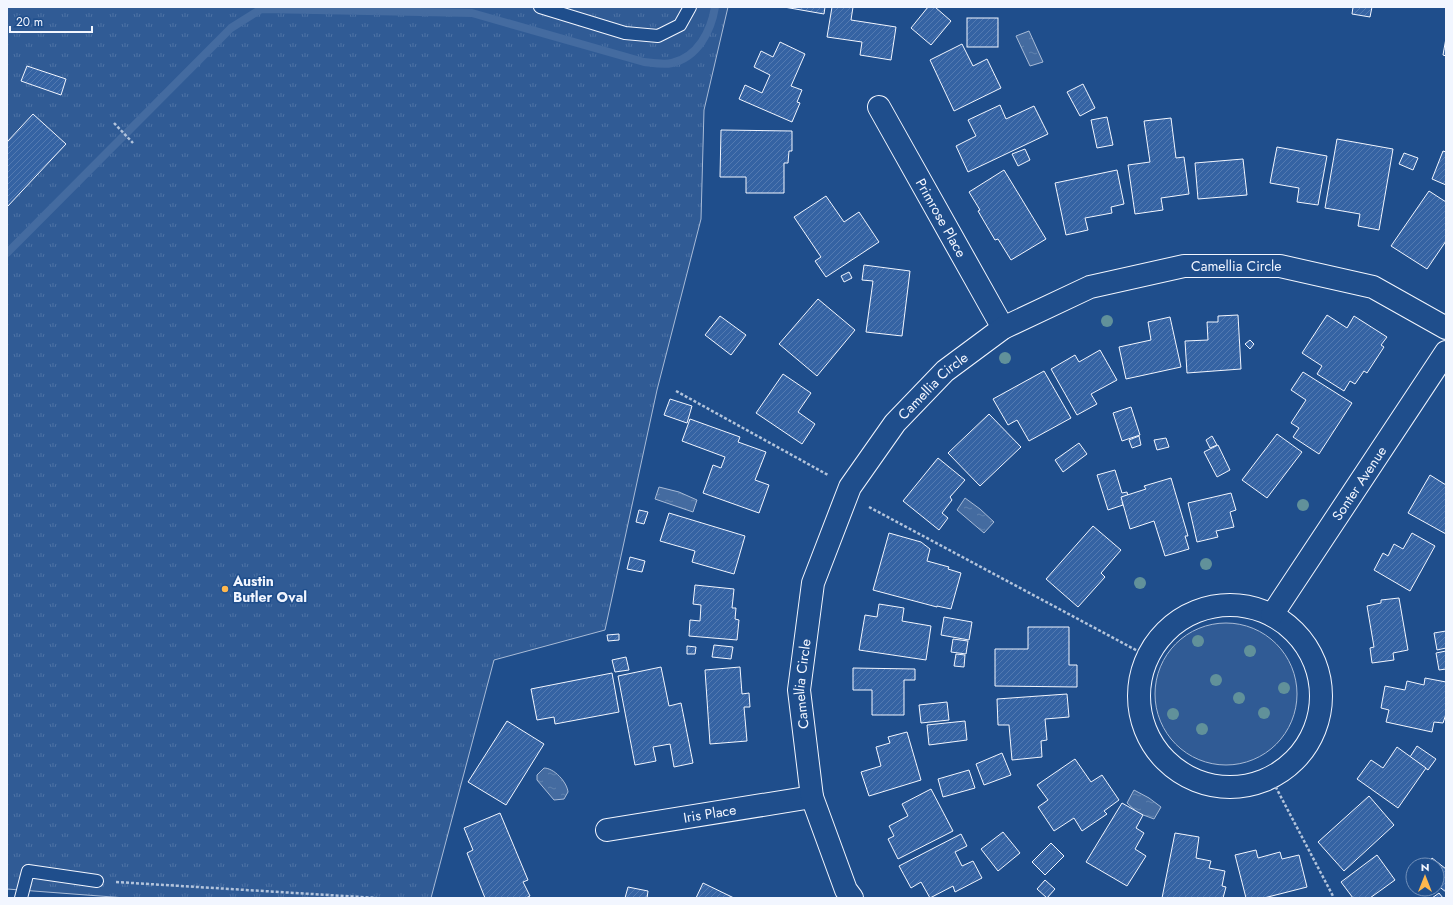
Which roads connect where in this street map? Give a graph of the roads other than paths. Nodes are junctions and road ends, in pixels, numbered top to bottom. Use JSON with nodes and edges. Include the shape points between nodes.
{"nodes":[{"id":1,"x":540,"y":7,"type":"edge"},
{"id":2,"x":690,"y":7,"type":"edge"},
{"id":3,"x":879,"y":107,"type":"dead end"},
{"id":4,"x":1003,"y":328,"type":"junction"},
{"id":5,"x":1446,"y":328,"type":"edge"},
{"id":6,"x":1446,"y":352,"type":"edge"},
{"id":7,"x":1272,"y":615,"type":"junction"},
{"id":8,"x":812,"y":797,"type":"junction"},
{"id":9,"x":607,"y":830,"type":"dead end"},
{"id":10,"x":98,"y":881,"type":"road end"},
{"id":11,"x":21,"y":898,"type":"edge"},
{"id":12,"x":852,"y":898,"type":"edge"}],
"edges":[{"from":1,"to":2,"type":"lane","via":[[625,33],[658,36],[680,25]]},
{"from":3,"to":4,"type":"street","name":"Primrose Place"},
{"from":4,"to":5,"type":"street","name":"Camellia Circle","via":[[1090,287],[1184,266],[1280,266],[1373,287]]},
{"from":4,"to":8,"type":"street","name":"Camellia Circle","via":[[945,371],[895,423],[850,487],[813,583],[799,690]]},
{"from":6,"to":7,"type":"street","name":"Sonter Avenue"},
{"from":7,"to":7,"type":"street","via":[[1296,632],[1312,655],[1321,682],[1320,711],[1312,738],[1295,761],[1271,778],[1245,786],[1217,787],[1190,779],[1167,763],[1149,741],[1140,715],[1138,687],[1147,656],[1162,635],[1185,616],[1214,606],[1244,605]]},
{"from":8,"to":9,"type":"street","name":"Iris Place"},
{"from":8,"to":12,"type":"street","name":"Camellia Circle","via":[[846,890]]},
{"from":10,"to":11,"type":"lane","via":[[28,871]]}]}
